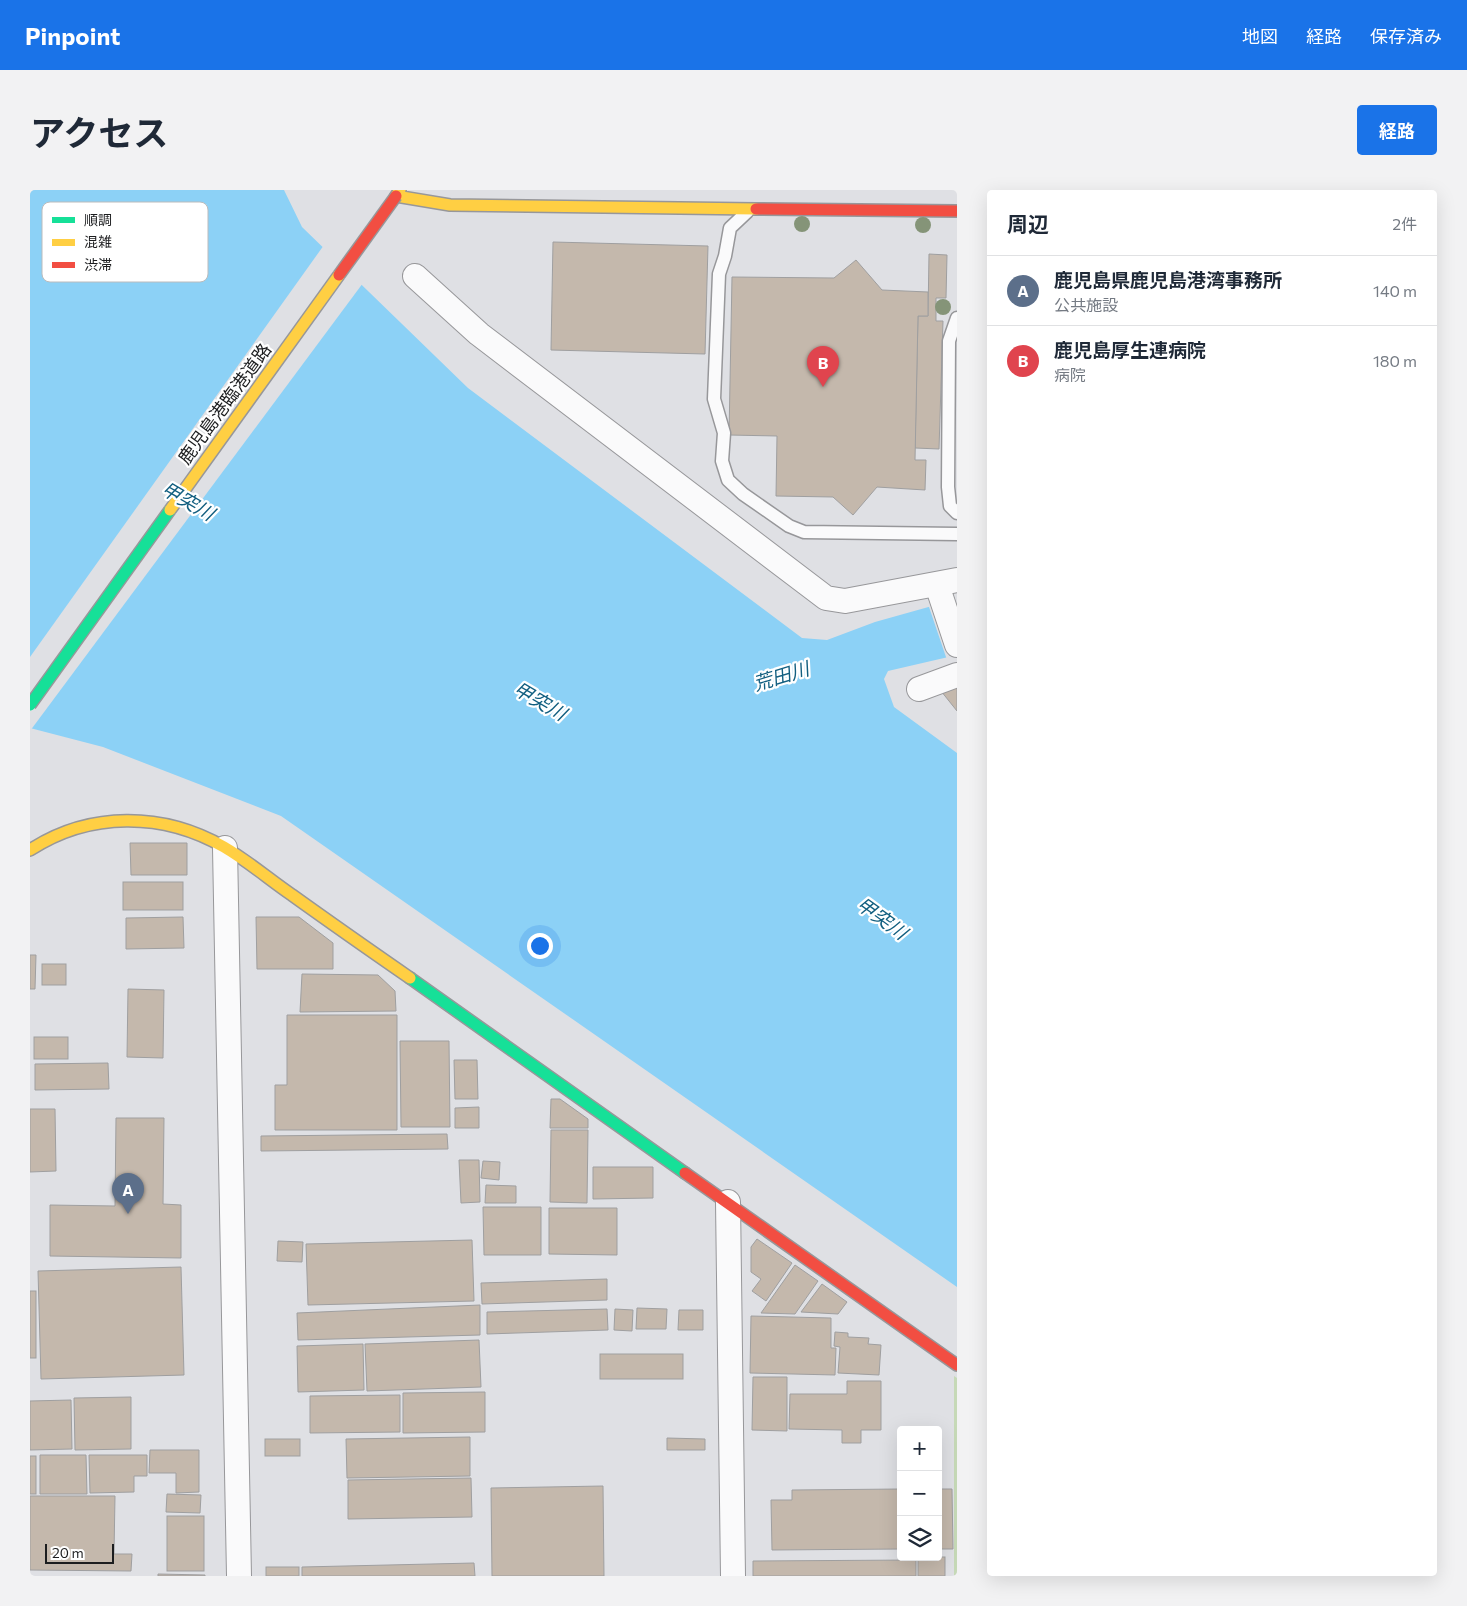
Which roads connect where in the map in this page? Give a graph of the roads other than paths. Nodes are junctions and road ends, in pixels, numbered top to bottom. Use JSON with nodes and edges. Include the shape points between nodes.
{"nodes":[{"id":1,"x":398,"y":193,"type":"edge"},
{"id":2,"x":751,"y":204,"type":"junction"},
{"id":3,"x":957,"y":211,"type":"edge"},
{"id":4,"x":415,"y":276,"type":"dead end"},
{"id":5,"x":957,"y":321,"type":"edge"},
{"id":6,"x":957,"y":513,"type":"edge"},
{"id":7,"x":957,"y":534,"type":"edge"},
{"id":8,"x":945,"y":587,"type":"edge"},
{"id":9,"x":957,"y":645,"type":"edge"},
{"id":10,"x":957,"y":674,"type":"edge"},
{"id":11,"x":918,"y":689,"type":"dead end"},
{"id":12,"x":30,"y":705,"type":"edge"},
{"id":13,"x":225,"y":848,"type":"junction"},
{"id":14,"x":30,"y":850,"type":"edge"},
{"id":15,"x":728,"y":1202,"type":"junction"},
{"id":16,"x":957,"y":1365,"type":"edge"},
{"id":17,"x":240,"y":1576,"type":"edge"},
{"id":18,"x":733,"y":1576,"type":"edge"}],
"edges":[{"from":1,"to":2,"type":"street","via":[[450,205]]},
{"from":1,"to":12,"type":"street","name":"鹿児島港臨港道路","bridge":true},
{"from":2,"to":3,"type":"street"},
{"from":2,"to":7,"type":"lane","via":[[730,228],[718,283],[714,399],[724,433],[722,461],[728,480],[789,526],[804,532]]},
{"from":4,"to":8,"type":"street","via":[[480,334],[826,598],[845,601]]},
{"from":5,"to":6,"type":"lane","via":[[949,341],[948,487],[950,506]]},
{"from":8,"to":9,"type":"street"},
{"from":10,"to":11,"type":"street"},
{"from":13,"to":14,"type":"street","via":[[201,835],[160,822],[130,818],[105,820]]},
{"from":13,"to":15,"type":"street"},
{"from":13,"to":17,"type":"street"},
{"from":15,"to":16,"type":"street"},
{"from":15,"to":18,"type":"street"}]}
